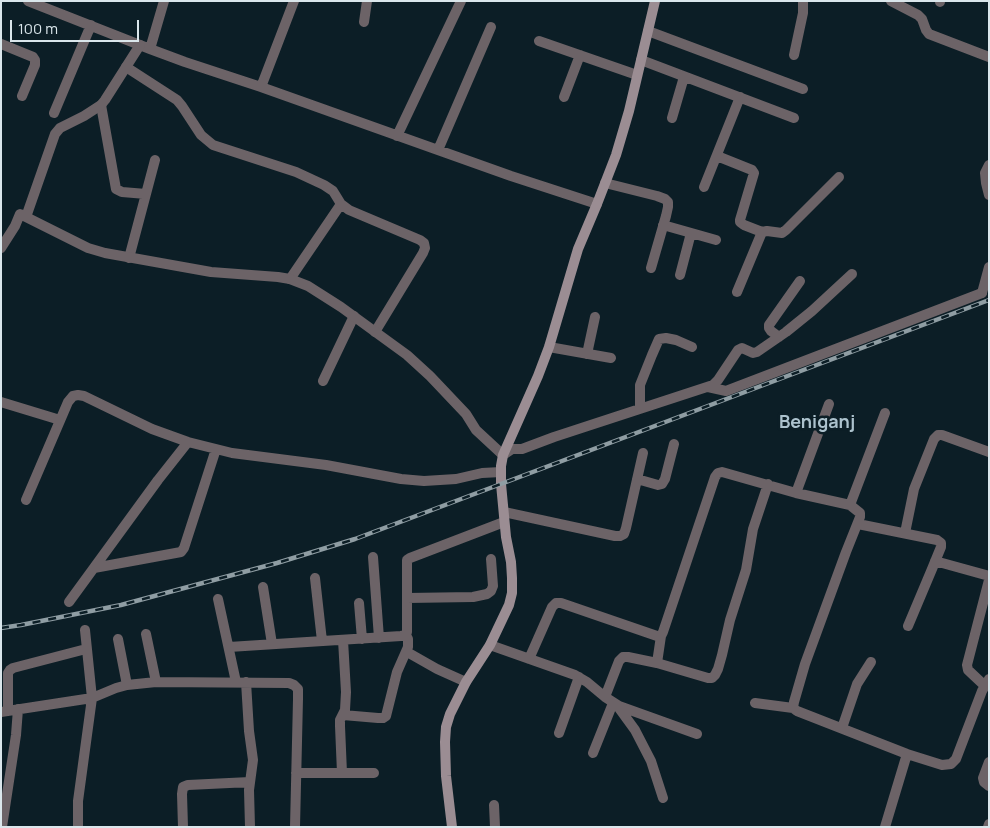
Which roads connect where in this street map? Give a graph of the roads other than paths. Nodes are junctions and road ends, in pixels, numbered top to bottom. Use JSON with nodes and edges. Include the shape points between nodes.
{"nodes":[{"id":1,"x":28,"y":1,"type":"edge"},
{"id":2,"x":164,"y":1,"type":"edge"},
{"id":3,"x":294,"y":1,"type":"edge"},
{"id":4,"x":367,"y":1,"type":"edge"},
{"id":5,"x":460,"y":1,"type":"edge"},
{"id":6,"x":655,"y":1,"type":"edge"},
{"id":7,"x":803,"y":1,"type":"edge"},
{"id":8,"x":891,"y":1,"type":"edge"},
{"id":9,"x":364,"y":22,"type":"dead end"},
{"id":10,"x":91,"y":25,"type":"junction"},
{"id":11,"x":491,"y":27,"type":"dead end"},
{"id":12,"x":648,"y":31,"type":"junction"},
{"id":13,"x":539,"y":41,"type":"dead end"},
{"id":14,"x":1,"y":44,"type":"edge"},
{"id":15,"x":145,"y":47,"type":"junction"},
{"id":16,"x":580,"y":55,"type":"junction"},
{"id":17,"x":794,"y":55,"type":"dead end"},
{"id":18,"x":989,"y":57,"type":"edge"},
{"id":19,"x":641,"y":60,"type":"junction"},
{"id":20,"x":126,"y":67,"type":"junction"},
{"id":21,"x":638,"y":75,"type":"junction"},
{"id":22,"x":684,"y":76,"type":"junction"},
{"id":23,"x":261,"y":87,"type":"junction"},
{"id":24,"x":803,"y":89,"type":"dead end"},
{"id":25,"x":22,"y":96,"type":"dead end"},
{"id":26,"x":740,"y":97,"type":"junction"},
{"id":27,"x":564,"y":98,"type":"dead end"},
{"id":28,"x":101,"y":104,"type":"junction"},
{"id":29,"x":54,"y":113,"type":"dead end"},
{"id":30,"x":672,"y":118,"type":"dead end"},
{"id":31,"x":794,"y":118,"type":"dead end"},
{"id":32,"x":397,"y":136,"type":"junction"},
{"id":33,"x":438,"y":150,"type":"junction"},
{"id":34,"x":717,"y":156,"type":"junction"},
{"id":35,"x":155,"y":160,"type":"dead end"},
{"id":36,"x":989,"y":164,"type":"edge"},
{"id":37,"x":839,"y":177,"type":"dead end"},
{"id":38,"x":605,"y":183,"type":"junction"},
{"id":39,"x":704,"y":187,"type":"dead end"},
{"id":40,"x":988,"y":190,"type":"edge"},
{"id":41,"x":146,"y":194,"type":"junction"},
{"id":42,"x":341,"y":204,"type":"junction"},
{"id":43,"x":597,"y":204,"type":"junction"},
{"id":44,"x":26,"y":217,"type":"junction"},
{"id":45,"x":663,"y":225,"type":"junction"},
{"id":46,"x":762,"y":232,"type":"junction"},
{"id":47,"x":691,"y":233,"type":"junction"},
{"id":48,"x":716,"y":240,"type":"dead end"},
{"id":49,"x":1,"y":248,"type":"edge"},
{"id":50,"x":129,"y":258,"type":"junction"},
{"id":51,"x":651,"y":268,"type":"dead end"},
{"id":52,"x":989,"y":268,"type":"edge"},
{"id":53,"x":852,"y":274,"type":"dead end"},
{"id":54,"x":680,"y":275,"type":"dead end"},
{"id":55,"x":290,"y":279,"type":"junction"},
{"id":56,"x":800,"y":281,"type":"dead end"},
{"id":57,"x":737,"y":292,"type":"dead end"},
{"id":58,"x":354,"y":316,"type":"junction"},
{"id":59,"x":595,"y":318,"type":"dead end"},
{"id":60,"x":375,"y":332,"type":"junction"},
{"id":61,"x":779,"y":337,"type":"junction"},
{"id":62,"x":549,"y":347,"type":"junction"},
{"id":63,"x":692,"y":347,"type":"dead end"},
{"id":64,"x":587,"y":354,"type":"junction"},
{"id":65,"x":611,"y":358,"type":"dead end"},
{"id":66,"x":323,"y":381,"type":"dead end"},
{"id":67,"x":708,"y":387,"type":"junction"},
{"id":68,"x":1,"y":402,"type":"edge"},
{"id":69,"x":829,"y":404,"type":"dead end"},
{"id":70,"x":640,"y":409,"type":"junction"},
{"id":71,"x":885,"y":413,"type":"dead end"},
{"id":72,"x":60,"y":420,"type":"junction"},
{"id":73,"x":188,"y":442,"type":"junction"},
{"id":74,"x":674,"y":444,"type":"dead end"},
{"id":75,"x":216,"y":449,"type":"junction"},
{"id":76,"x":989,"y":452,"type":"edge"},
{"id":77,"x":643,"y":454,"type":"dead end"},
{"id":78,"x":503,"y":455,"type":"junction"},
{"id":79,"x":501,"y":472,"type":"junction"},
{"id":80,"x":637,"y":479,"type":"junction"},
{"id":81,"x":768,"y":484,"type":"junction"},
{"id":82,"x":796,"y":493,"type":"junction"},
{"id":83,"x":26,"y":500,"type":"dead end"},
{"id":84,"x":850,"y":505,"type":"junction"},
{"id":85,"x":504,"y":517,"type":"junction"},
{"id":86,"x":858,"y":524,"type":"junction"},
{"id":87,"x":904,"y":533,"type":"junction"},
{"id":88,"x":373,"y":557,"type":"dead end"},
{"id":89,"x":491,"y":559,"type":"dead end"},
{"id":90,"x":935,"y":561,"type":"junction"},
{"id":91,"x":94,"y":568,"type":"junction"},
{"id":92,"x":989,"y":576,"type":"edge"},
{"id":93,"x":315,"y":578,"type":"dead end"},
{"id":94,"x":989,"y":580,"type":"edge"},
{"id":95,"x":264,"y":587,"type":"dead end"},
{"id":96,"x":407,"y":598,"type":"junction"},
{"id":97,"x":218,"y":600,"type":"dead end"},
{"id":98,"x":69,"y":602,"type":"dead end"},
{"id":99,"x":359,"y":603,"type":"dead end"},
{"id":100,"x":908,"y":626,"type":"dead end"},
{"id":101,"x":84,"y":630,"type":"dead end"},
{"id":102,"x":146,"y":634,"type":"dead end"},
{"id":103,"x":406,"y":635,"type":"junction"},
{"id":104,"x":661,"y":636,"type":"junction"},
{"id":105,"x":362,"y":638,"type":"junction"},
{"id":106,"x":378,"y":638,"type":"junction"},
{"id":107,"x":118,"y":639,"type":"dead end"},
{"id":108,"x":343,"y":640,"type":"junction"},
{"id":109,"x":322,"y":641,"type":"junction"},
{"id":110,"x":272,"y":644,"type":"junction"},
{"id":111,"x":490,"y":645,"type":"junction"},
{"id":112,"x":229,"y":647,"type":"junction"},
{"id":113,"x":86,"y":649,"type":"junction"},
{"id":114,"x":407,"y":652,"type":"junction"},
{"id":115,"x":529,"y":660,"type":"junction"},
{"id":116,"x":871,"y":662,"type":"dead end"},
{"id":117,"x":657,"y":663,"type":"junction"},
{"id":118,"x":579,"y":677,"type":"junction"},
{"id":119,"x":156,"y":682,"type":"junction"},
{"id":120,"x":241,"y":682,"type":"junction"},
{"id":121,"x":466,"y":682,"type":"junction"},
{"id":122,"x":987,"y":683,"type":"edge"},
{"id":123,"x":127,"y":685,"type":"junction"},
{"id":124,"x":92,"y":698,"type":"junction"},
{"id":125,"x":612,"y":702,"type":"junction"},
{"id":126,"x":756,"y":703,"type":"dead end"},
{"id":127,"x":793,"y":708,"type":"junction"},
{"id":128,"x":9,"y":710,"type":"edge"},
{"id":129,"x":343,"y":715,"type":"junction"},
{"id":130,"x":842,"y":728,"type":"junction"},
{"id":131,"x":559,"y":734,"type":"dead end"},
{"id":132,"x":698,"y":734,"type":"dead end"},
{"id":133,"x":593,"y":753,"type":"dead end"},
{"id":134,"x":907,"y":754,"type":"junction"},
{"id":135,"x":989,"y":762,"type":"edge"},
{"id":136,"x":296,"y":773,"type":"junction"},
{"id":137,"x":342,"y":773,"type":"junction"},
{"id":138,"x":374,"y":773,"type":"dead end"},
{"id":139,"x":250,"y":782,"type":"junction"},
{"id":140,"x":989,"y":786,"type":"edge"},
{"id":141,"x":663,"y":798,"type":"dead end"},
{"id":142,"x":494,"y":805,"type":"dead end"},
{"id":143,"x":2,"y":827,"type":"edge"},
{"id":144,"x":78,"y":827,"type":"edge"},
{"id":145,"x":183,"y":827,"type":"edge"},
{"id":146,"x":250,"y":827,"type":"edge"},
{"id":147,"x":295,"y":827,"type":"edge"},
{"id":148,"x":452,"y":827,"type":"edge"},
{"id":149,"x":495,"y":827,"type":"edge"},
{"id":150,"x":885,"y":827,"type":"edge"}],
"edges":[{"from":1,"to":10,"type":"street"},
{"from":2,"to":15,"type":"street"},
{"from":3,"to":23,"type":"street"},
{"from":4,"to":9,"type":"street"},
{"from":5,"to":32,"type":"street"},
{"from":6,"to":12,"type":"main road"},
{"from":7,"to":17,"type":"street"},
{"from":8,"to":18,"type":"street","via":[[922,19],[929,34]]},
{"from":10,"to":15,"type":"street"},
{"from":10,"to":29,"type":"street"},
{"from":11,"to":33,"type":"street"},
{"from":12,"to":19,"type":"main road"},
{"from":12,"to":24,"type":"street"},
{"from":13,"to":16,"type":"street"},
{"from":14,"to":25,"type":"street","via":[[35,60]]},
{"from":15,"to":20,"type":"street"},
{"from":15,"to":23,"type":"street"},
{"from":16,"to":21,"type":"street"},
{"from":16,"to":27,"type":"street"},
{"from":19,"to":21,"type":"main road"},
{"from":19,"to":22,"type":"street"},
{"from":20,"to":28,"type":"street"},
{"from":20,"to":42,"type":"street","via":[[177,100],[213,145],[296,172],[333,191]]},
{"from":21,"to":38,"type":"main road"},
{"from":22,"to":26,"type":"street"},
{"from":22,"to":30,"type":"street"},
{"from":23,"to":32,"type":"street"},
{"from":26,"to":31,"type":"street"},
{"from":26,"to":34,"type":"street"},
{"from":28,"to":41,"type":"street","via":[[116,189]]},
{"from":28,"to":44,"type":"street","via":[[55,134]]},
{"from":32,"to":33,"type":"street"},
{"from":33,"to":43,"type":"street"},
{"from":34,"to":39,"type":"street"},
{"from":34,"to":46,"type":"street","via":[[754,173],[740,222]]},
{"from":35,"to":41,"type":"street"},
{"from":36,"to":40,"type":"street","via":[[985,173]]},
{"from":37,"to":46,"type":"street","via":[[782,233]]},
{"from":38,"to":43,"type":"main road"},
{"from":38,"to":45,"type":"street","via":[[665,199],[668,207]]},
{"from":41,"to":50,"type":"street"},
{"from":42,"to":55,"type":"street"},
{"from":42,"to":60,"type":"street","via":[[424,243],[423,253]]},
{"from":43,"to":62,"type":"main road","via":[[578,249]]},
{"from":44,"to":49,"type":"street","via":[[20,214]]},
{"from":44,"to":50,"type":"street","via":[[88,248]]},
{"from":45,"to":47,"type":"street"},
{"from":45,"to":51,"type":"street"},
{"from":46,"to":57,"type":"street"},
{"from":47,"to":48,"type":"street"},
{"from":47,"to":54,"type":"street"},
{"from":50,"to":55,"type":"street","via":[[210,272]]},
{"from":52,"to":67,"type":"street","via":[[982,293],[726,391]]},
{"from":53,"to":61,"type":"street"},
{"from":55,"to":58,"type":"street","via":[[308,286]]},
{"from":56,"to":61,"type":"street","via":[[769,325]]},
{"from":58,"to":60,"type":"street"},
{"from":58,"to":66,"type":"street"},
{"from":59,"to":64,"type":"street"},
{"from":60,"to":78,"type":"street","via":[[430,376],[466,414],[476,430]]},
{"from":61,"to":67,"type":"street","via":[[757,352],[738,350],[718,380]]},
{"from":62,"to":64,"type":"street"},
{"from":62,"to":78,"type":"main road"},
{"from":63,"to":70,"type":"street","via":[[676,340],[659,339],[642,380]]},
{"from":64,"to":65,"type":"street"},
{"from":67,"to":70,"type":"street"},
{"from":68,"to":72,"type":"street"},
{"from":69,"to":82,"type":"street"},
{"from":70,"to":78,"type":"street","via":[[522,449],[512,449]]},
{"from":71,"to":84,"type":"street"},
{"from":72,"to":73,"type":"street","via":[[73,396],[84,396],[152,429]]},
{"from":72,"to":83,"type":"street"},
{"from":73,"to":75,"type":"street"},
{"from":73,"to":91,"type":"street"},
{"from":74,"to":80,"type":"street","via":[[662,484]]},
{"from":75,"to":79,"type":"street","via":[[424,481],[456,480]]},
{"from":75,"to":91,"type":"street","via":[[180,552]]},
{"from":76,"to":87,"type":"street","via":[[938,435],[914,489]]},
{"from":77,"to":80,"type":"street"},
{"from":78,"to":79,"type":"main road"},
{"from":79,"to":85,"type":"main road"},
{"from":80,"to":85,"type":"street","via":[[626,528],[620,536]]},
{"from":81,"to":82,"type":"street"},
{"from":81,"to":104,"type":"street","via":[[722,472],[715,477]]},
{"from":81,"to":117,"type":"street","via":[[715,675],[708,678]]},
{"from":82,"to":84,"type":"street"},
{"from":84,"to":86,"type":"street","via":[[860,514]]},
{"from":85,"to":96,"type":"street","via":[[407,560]]},
{"from":85,"to":111,"type":"main road","via":[[512,593]]},
{"from":86,"to":87,"type":"street"},
{"from":86,"to":127,"type":"street","via":[[805,664]]},
{"from":87,"to":90,"type":"street","via":[[941,543]]},
{"from":88,"to":106,"type":"street"},
{"from":89,"to":96,"type":"street","via":[[493,586],[487,594]]},
{"from":90,"to":92,"type":"street"},
{"from":90,"to":100,"type":"street"},
{"from":91,"to":98,"type":"street"},
{"from":93,"to":109,"type":"street"},
{"from":94,"to":122,"type":"street","via":[[967,665],[968,670]]},
{"from":95,"to":110,"type":"street"},
{"from":96,"to":103,"type":"street"},
{"from":97,"to":112,"type":"street"},
{"from":99,"to":105,"type":"street"},
{"from":101,"to":113,"type":"street"},
{"from":102,"to":119,"type":"street"},
{"from":103,"to":106,"type":"street"},
{"from":103,"to":114,"type":"street"},
{"from":104,"to":115,"type":"street","via":[[556,603]]},
{"from":104,"to":117,"type":"street"},
{"from":105,"to":106,"type":"street"},
{"from":105,"to":108,"type":"street"},
{"from":107,"to":123,"type":"street"},
{"from":108,"to":109,"type":"street"},
{"from":108,"to":129,"type":"street","via":[[346,692]]},
{"from":109,"to":110,"type":"street"},
{"from":110,"to":112,"type":"street"},
{"from":111,"to":115,"type":"street"},
{"from":111,"to":121,"type":"main road"},
{"from":112,"to":120,"type":"street"},
{"from":113,"to":124,"type":"street"},
{"from":113,"to":128,"type":"street","via":[[10,670]]},
{"from":114,"to":121,"type":"street"},
{"from":114,"to":129,"type":"street","via":[[396,672],[386,716]]},
{"from":115,"to":118,"type":"street"},
{"from":116,"to":130,"type":"street","via":[[857,684]]},
{"from":117,"to":125,"type":"street","via":[[623,657],[619,661]]},
{"from":118,"to":125,"type":"street"},
{"from":118,"to":131,"type":"street"},
{"from":119,"to":120,"type":"street"},
{"from":119,"to":123,"type":"street"},
{"from":120,"to":136,"type":"street","via":[[289,683],[298,689]]},
{"from":120,"to":139,"type":"street","via":[[253,760]]},
{"from":121,"to":148,"type":"main road","via":[[446,727],[446,776]]},
{"from":122,"to":134,"type":"street","via":[[956,759],[951,764],[942,765]]},
{"from":123,"to":124,"type":"street"},
{"from":124,"to":128,"type":"street"},
{"from":124,"to":144,"type":"street","via":[[78,802]]},
{"from":125,"to":132,"type":"street"},
{"from":125,"to":133,"type":"street"},
{"from":125,"to":141,"type":"street","via":[[636,730]]},
{"from":126,"to":127,"type":"street"},
{"from":127,"to":130,"type":"street"},
{"from":128,"to":143,"type":"street","via":[[16,735]]},
{"from":129,"to":137,"type":"street","via":[[340,720]]},
{"from":130,"to":134,"type":"street"},
{"from":134,"to":150,"type":"street"},
{"from":135,"to":140,"type":"street","via":[[983,778]]},
{"from":136,"to":137,"type":"street"},
{"from":136,"to":147,"type":"street"},
{"from":137,"to":138,"type":"street"},
{"from":139,"to":145,"type":"street","via":[[188,784],[183,787]]},
{"from":139,"to":146,"type":"street"},
{"from":142,"to":149,"type":"street"}]}
